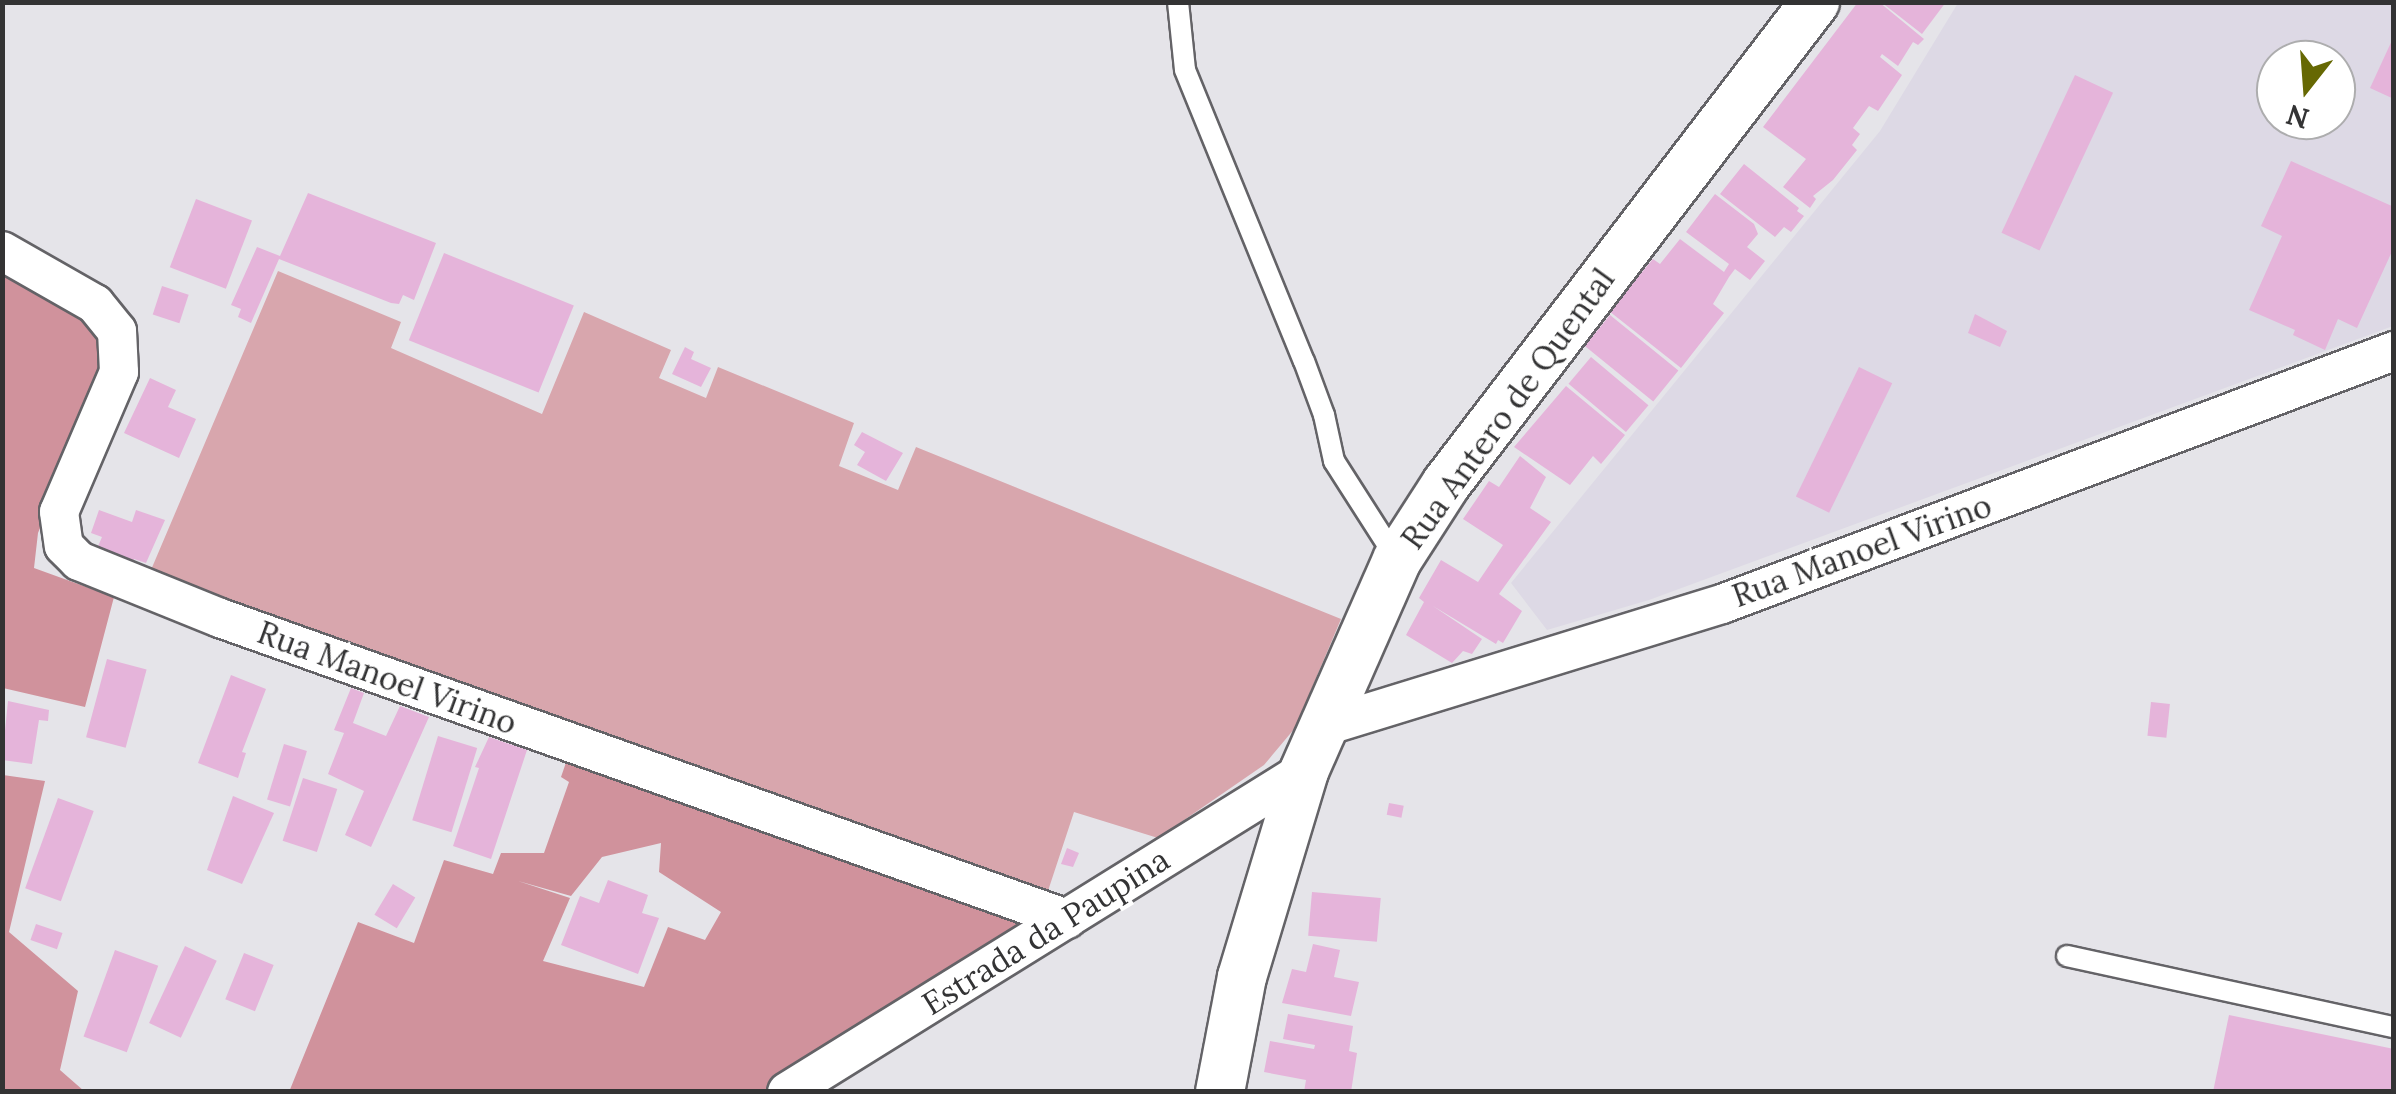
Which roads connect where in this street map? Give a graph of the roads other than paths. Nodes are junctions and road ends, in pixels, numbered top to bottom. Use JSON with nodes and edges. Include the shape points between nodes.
{"nodes":[{"id":1,"x":1178,"y":2,"type":"edge"},
{"id":2,"x":1816,"y":2,"type":"edge"},
{"id":3,"x":2,"y":251,"type":"edge"},
{"id":4,"x":2394,"y":351,"type":"edge"},
{"id":5,"x":1397,"y":560,"type":"junction"},
{"id":6,"x":1322,"y":726,"type":"junction"},
{"id":7,"x":1304,"y":771,"type":"junction"},
{"id":8,"x":1067,"y":919,"type":"junction"},
{"id":9,"x":2067,"y":956,"type":"dead end"},
{"id":10,"x":2394,"y":1026,"type":"edge"},
{"id":11,"x":787,"y":1092,"type":"edge"},
{"id":12,"x":1220,"y":1092,"type":"edge"}],
"edges":[{"from":1,"to":5,"type":"lane","via":[[1185,70],[1304,362],[1334,461]]},
{"from":2,"to":5,"type":"street","name":"Rua Antero de Quental","via":[[1446,484]]},
{"from":3,"to":8,"type":"street","name":"Rua Manoel Virino","via":[[95,304],[117,331],[120,372],[59,512],[64,546],[79,561],[273,637]]},
{"from":4,"to":6,"type":"street","name":"Rua Manoel Virino","via":[[1722,604]]},
{"from":5,"to":6,"type":"street","name":"Rua Antero de Quental"},
{"from":6,"to":7,"type":"street","name":"Rua Antero de Quental"},
{"from":7,"to":8,"type":"street","name":"Estrada da Paupina"},
{"from":7,"to":12,"type":"street","name":"Rua Antero de Quental","via":[[1242,977]]},
{"from":8,"to":11,"type":"street","name":"Estrada da Paupina"},
{"from":9,"to":10,"type":"lane"}]}
